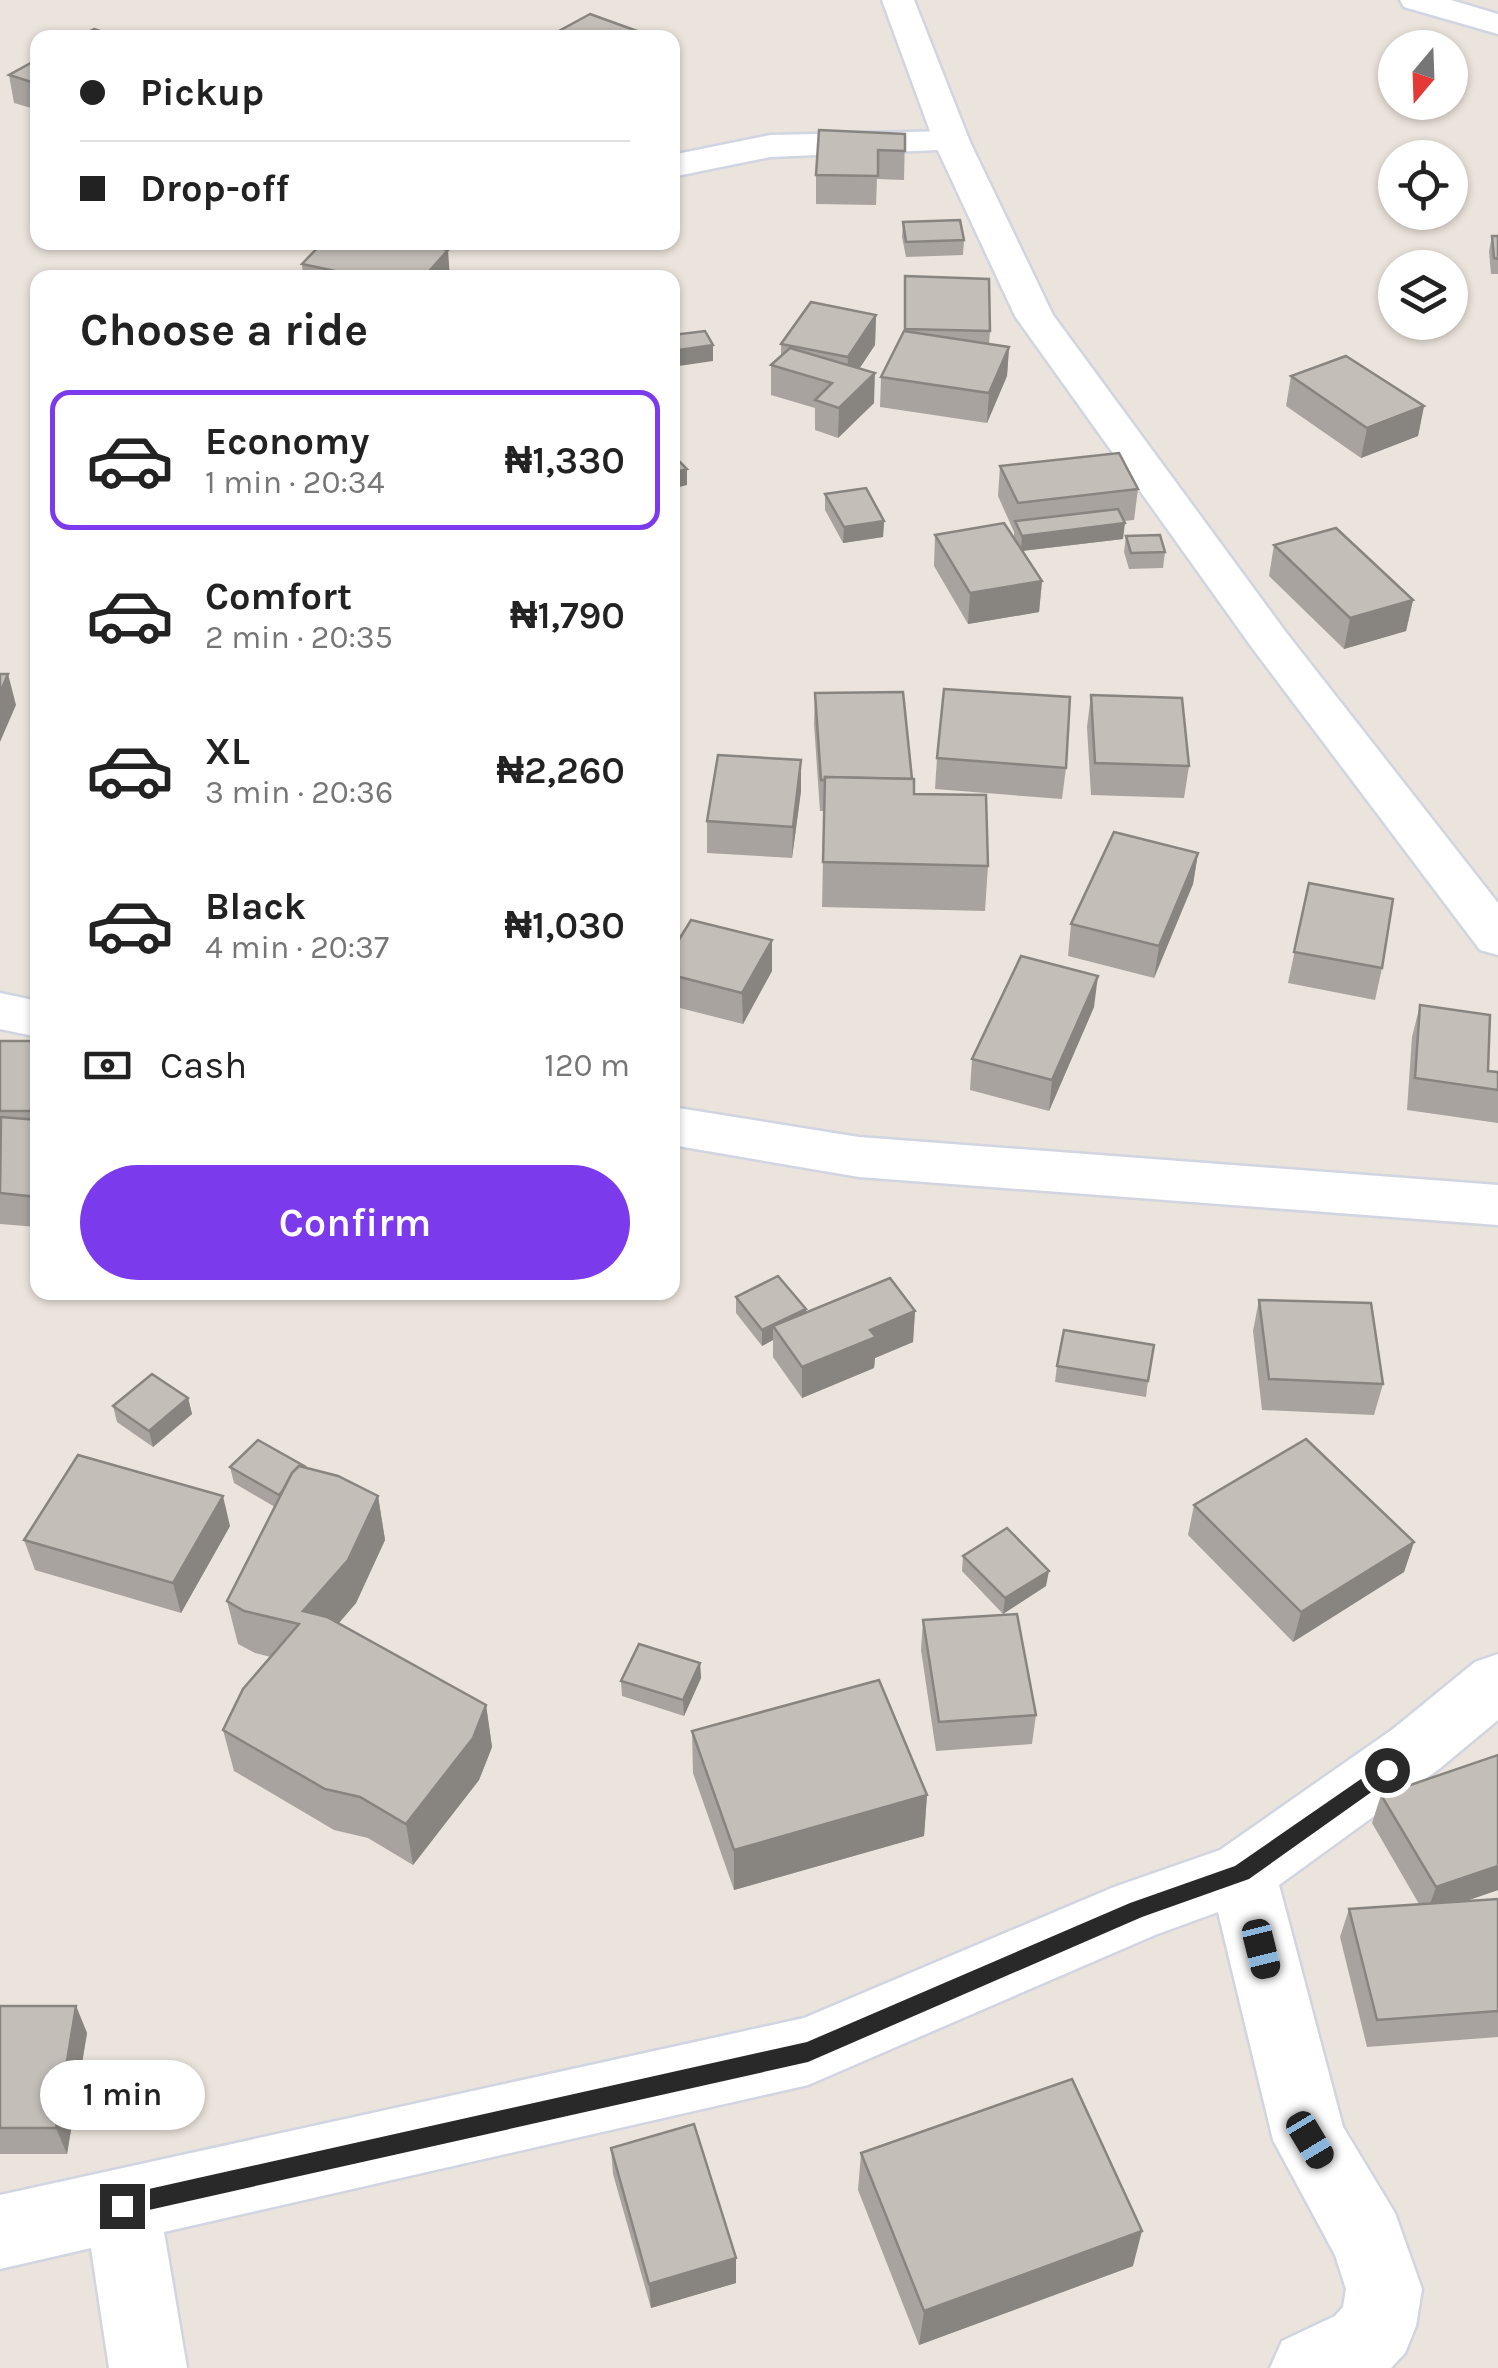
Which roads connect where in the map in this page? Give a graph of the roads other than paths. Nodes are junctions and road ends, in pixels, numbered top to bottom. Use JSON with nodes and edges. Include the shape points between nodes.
{"nodes":[{"id":1,"x":898,"y":0,"type":"edge"},
{"id":2,"x":1416,"y":0,"type":"edge"},
{"id":3,"x":1498,"y":24,"type":"edge"},
{"id":4,"x":952,"y":142,"type":"junction"},
{"id":5,"x":680,"y":164,"type":"edge"},
{"id":6,"x":1498,"y":938,"type":"edge"},
{"id":7,"x":0,"y":1011,"type":"edge"},
{"id":8,"x":30,"y":1017,"type":"edge"},
{"id":9,"x":680,"y":1127,"type":"edge"},
{"id":10,"x":1498,"y":1205,"type":"edge"},
{"id":11,"x":1498,"y":1682,"type":"edge"},
{"id":12,"x":1242,"y":1873,"type":"junction"},
{"id":13,"x":122,"y":2206,"type":"junction"},
{"id":14,"x":0,"y":2232,"type":"edge"},
{"id":15,"x":148,"y":2368,"type":"edge"},
{"id":16,"x":1309,"y":2368,"type":"edge"}],
"edges":[{"from":1,"to":4,"type":"street"},
{"from":2,"to":3,"type":"street"},
{"from":4,"to":5,"type":"street","via":[[770,146]]},
{"from":4,"to":6,"type":"street","via":[[1034,316],[1269,640]]},
{"from":7,"to":8,"type":"street"},
{"from":9,"to":10,"type":"street","via":[[859,1157]]},
{"from":11,"to":12,"type":"street"},
{"from":12,"to":13,"type":"street","via":[[1138,1909],[808,2052]]},
{"from":12,"to":16,"type":"street","via":[[1310,2140],[1368,2239],[1384,2289],[1378,2326],[1362,2343]]},
{"from":13,"to":14,"type":"street"},
{"from":13,"to":15,"type":"street"}]}
